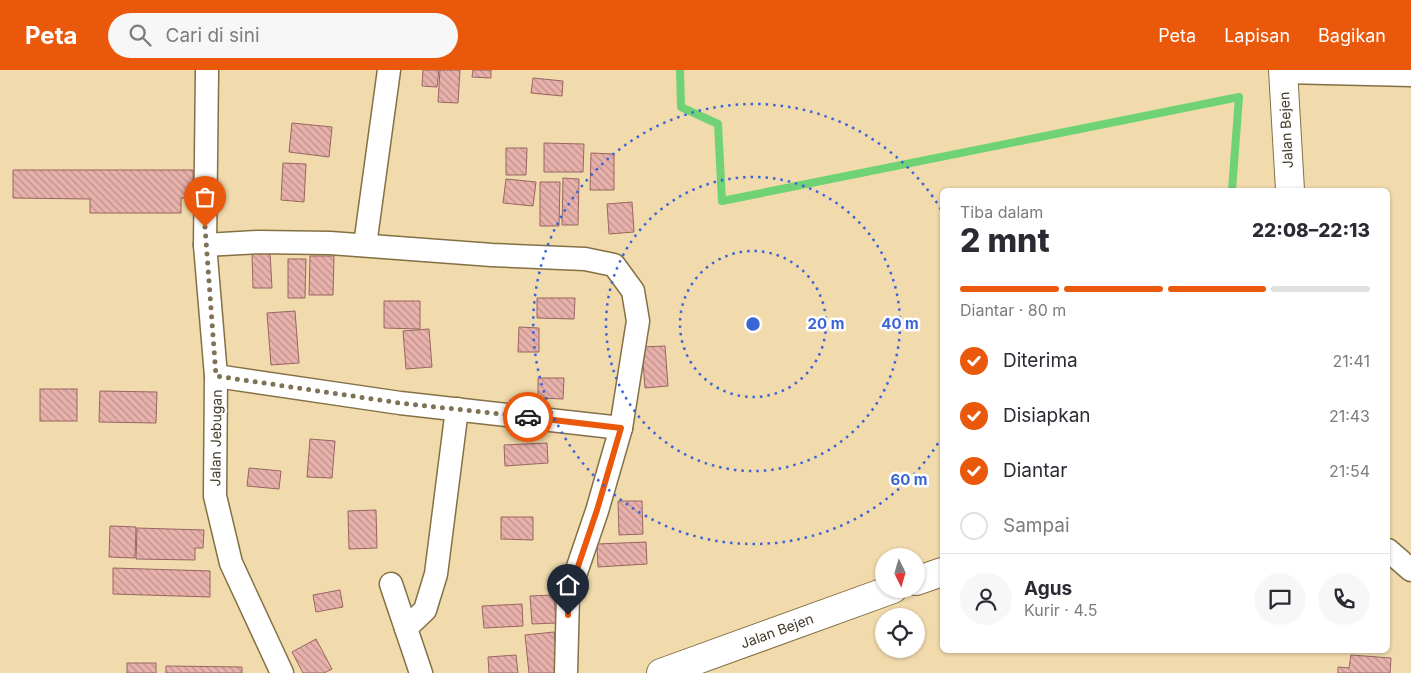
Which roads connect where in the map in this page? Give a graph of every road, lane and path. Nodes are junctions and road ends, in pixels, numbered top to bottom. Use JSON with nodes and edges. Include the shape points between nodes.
{"nodes":[{"id":1,"x":207,"y":70,"type":"edge"},
{"id":2,"x":389,"y":70,"type":"edge"},
{"id":3,"x":1284,"y":71,"type":"edge"},
{"id":4,"x":1411,"y":75,"type":"edge"},
{"id":5,"x":1290,"y":188,"type":"edge"},
{"id":6,"x":205,"y":245,"type":"junction"},
{"id":7,"x":365,"y":245,"type":"junction"},
{"id":8,"x":216,"y":376,"type":"junction"},
{"id":9,"x":457,"y":409,"type":"junction"},
{"id":10,"x":621,"y":428,"type":"junction"},
{"id":11,"x":1390,"y":552,"type":"edge"},
{"id":12,"x":1411,"y":570,"type":"edge"},
{"id":13,"x":940,"y":573,"type":"edge"},
{"id":14,"x":925,"y":578,"type":"edge"},
{"id":15,"x":391,"y":584,"type":"dead end"},
{"id":16,"x":875,"y":596,"type":"edge"},
{"id":17,"x":406,"y":628,"type":"junction"},
{"id":18,"x":282,"y":673,"type":"edge"},
{"id":19,"x":421,"y":673,"type":"edge"},
{"id":20,"x":566,"y":673,"type":"edge"},
{"id":21,"x":661,"y":673,"type":"edge"}],
"edges":[{"from":1,"to":6,"type":"street","name":"Jalan Jebugan"},
{"from":2,"to":7,"type":"street"},
{"from":3,"to":4,"type":"street"},
{"from":3,"to":5,"type":"street","name":"Jalan Bejen"},
{"from":6,"to":7,"type":"street","via":[[258,242]]},
{"from":6,"to":8,"type":"street","name":"Jalan Jebugan"},
{"from":7,"to":10,"type":"street","via":[[585,259],[614,265],[633,290],[638,322]]},
{"from":8,"to":9,"type":"street"},
{"from":8,"to":18,"type":"street","name":"Jalan Jebugan","via":[[215,496],[231,562]]},
{"from":9,"to":10,"type":"street"},
{"from":9,"to":17,"type":"street","via":[[436,574],[425,610]]},
{"from":10,"to":20,"type":"street","via":[[568,596]]},
{"from":11,"to":12,"type":"street"},
{"from":13,"to":14,"type":"street"},
{"from":15,"to":17,"type":"street"},
{"from":16,"to":21,"type":"street","name":"Jalan Bejen"},
{"from":17,"to":19,"type":"street"}]}
